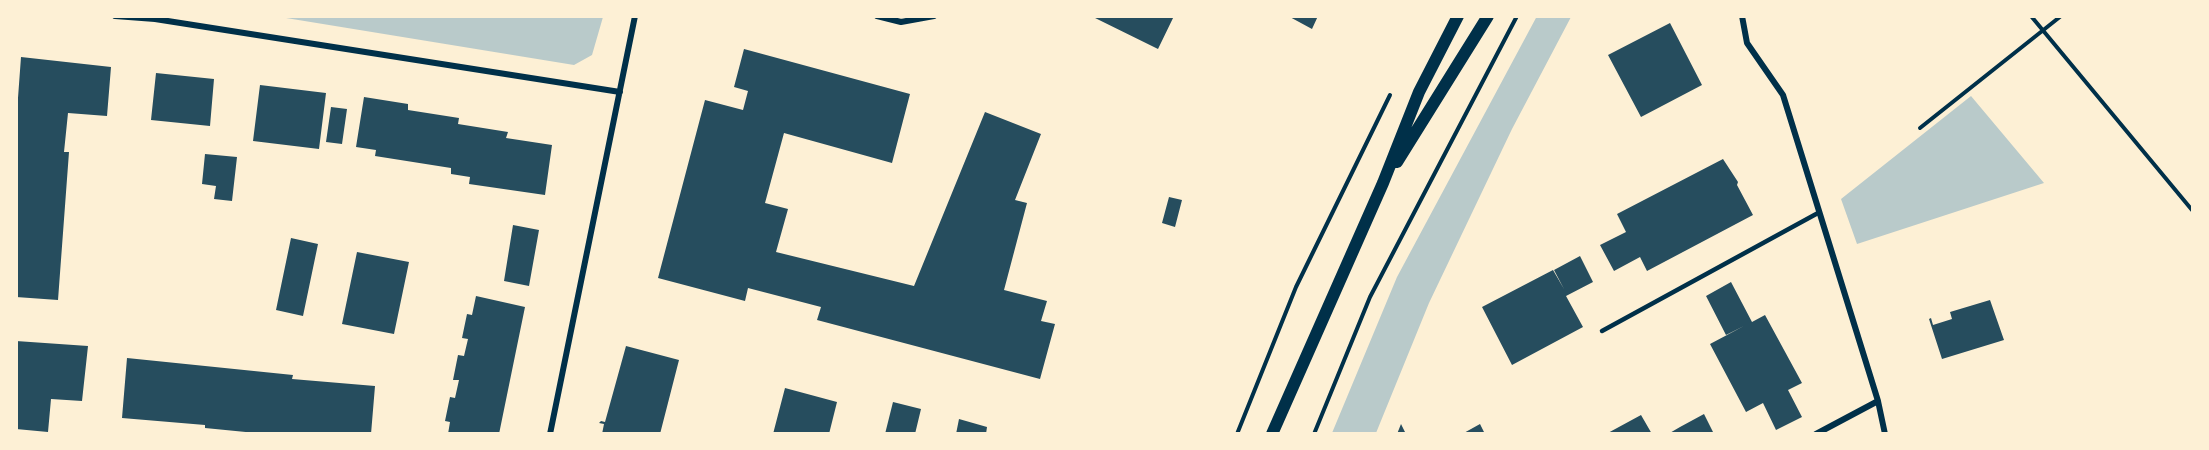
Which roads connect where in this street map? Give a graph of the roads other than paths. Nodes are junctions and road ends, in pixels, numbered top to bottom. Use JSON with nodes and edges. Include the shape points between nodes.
{"nodes":[{"id":1,"x":115,"y":16,"type":"edge"},
{"id":2,"x":635,"y":16,"type":"edge"},
{"id":3,"x":877,"y":16,"type":"edge"},
{"id":4,"x":934,"y":16,"type":"edge"},
{"id":5,"x":1458,"y":16,"type":"edge"},
{"id":6,"x":1488,"y":16,"type":"edge"},
{"id":7,"x":1742,"y":16,"type":"edge"},
{"id":8,"x":620,"y":92,"type":"junction"},
{"id":9,"x":1383,"y":183,"type":"junction"},
{"id":10,"x":1818,"y":213,"type":"junction"},
{"id":11,"x":1602,"y":331,"type":"dead end"},
{"id":12,"x":1878,"y":401,"type":"junction"},
{"id":13,"x":550,"y":434,"type":"edge"},
{"id":14,"x":1272,"y":434,"type":"edge"},
{"id":15,"x":1816,"y":434,"type":"edge"},
{"id":16,"x":1884,"y":434,"type":"edge"}],
"edges":[{"from":1,"to":8,"type":"street"},
{"from":2,"to":8,"type":"street"},
{"from":3,"to":4,"type":"street","via":[[902,22]]},
{"from":5,"to":9,"type":"main road","via":[[1419,92]]},
{"from":6,"to":9,"type":"main road"},
{"from":7,"to":10,"type":"street","via":[[1747,42],[1783,95]]},
{"from":8,"to":13,"type":"street"},
{"from":9,"to":14,"type":"main road"},
{"from":10,"to":11,"type":"lane"},
{"from":10,"to":12,"type":"street"},
{"from":12,"to":15,"type":"street"},
{"from":12,"to":16,"type":"street"}]}
